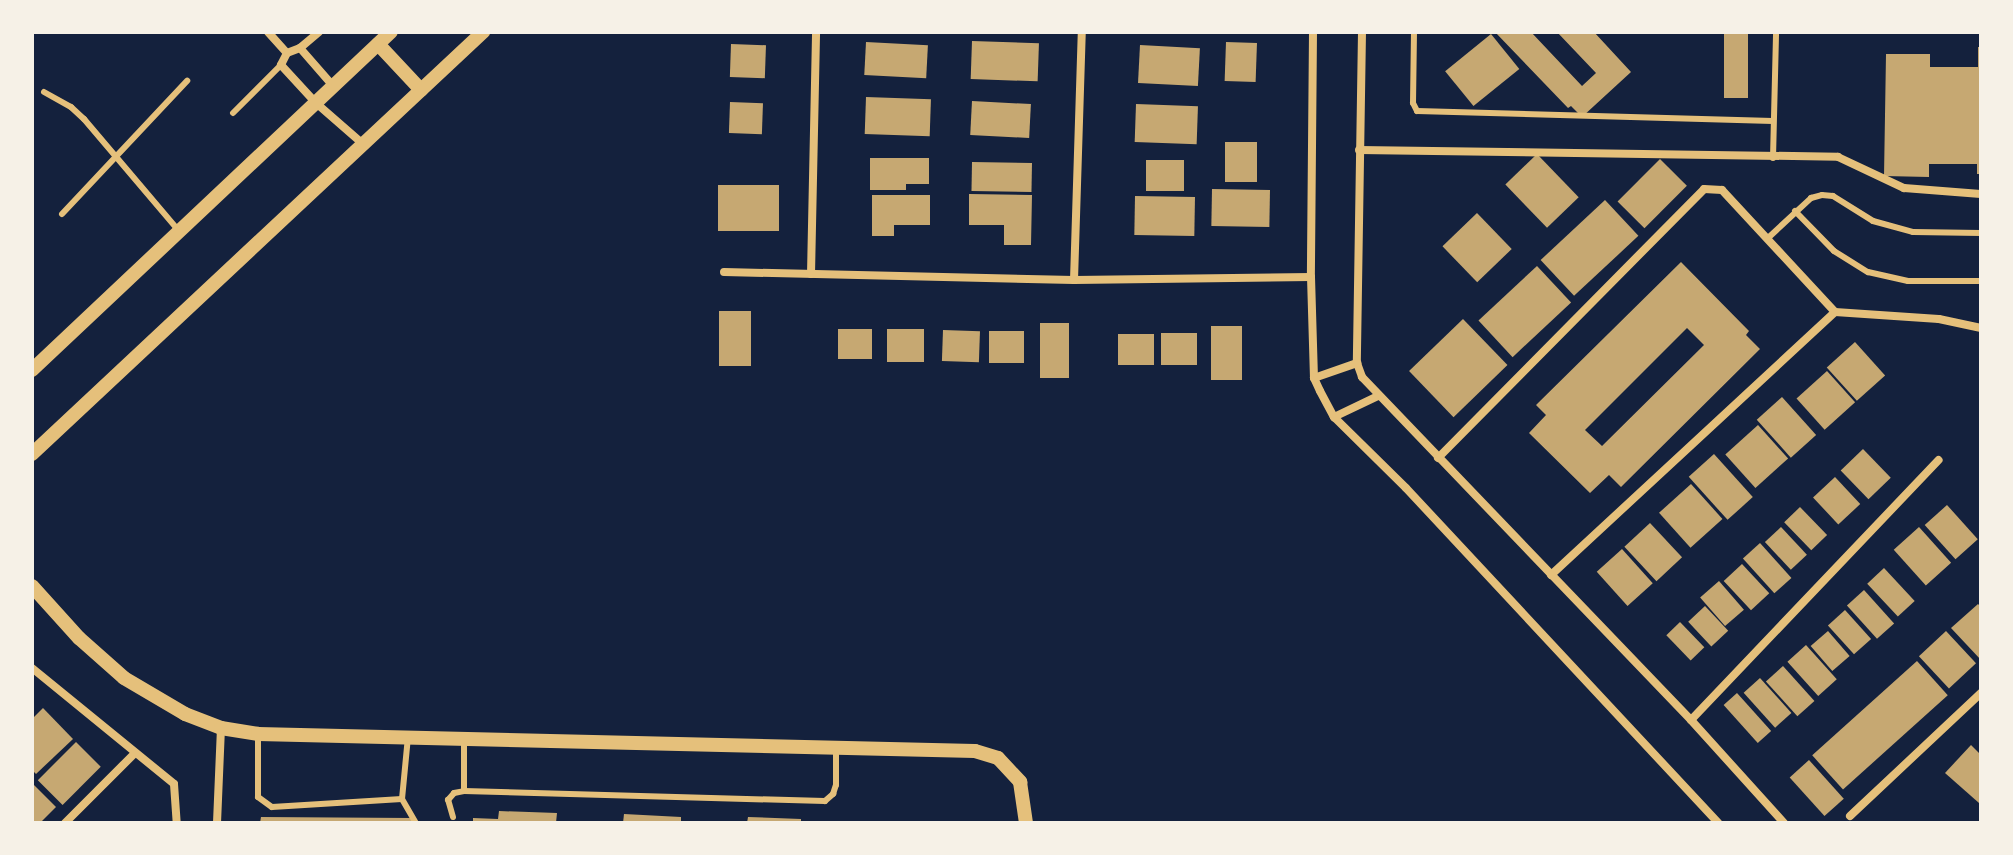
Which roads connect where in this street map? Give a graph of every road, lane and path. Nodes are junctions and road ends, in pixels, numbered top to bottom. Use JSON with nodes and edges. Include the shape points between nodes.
{"nodes":[{"id":1,"x":268,"y":32,"type":"edge"},
{"id":2,"x":319,"y":32,"type":"edge"},
{"id":3,"x":391,"y":32,"type":"edge"},
{"id":4,"x":483,"y":32,"type":"edge"},
{"id":5,"x":816,"y":32,"type":"edge"},
{"id":6,"x":1082,"y":32,"type":"edge"},
{"id":7,"x":1313,"y":32,"type":"edge"},
{"id":8,"x":1362,"y":32,"type":"edge"},
{"id":9,"x":1414,"y":32,"type":"edge"},
{"id":10,"x":1776,"y":32,"type":"edge"},
{"id":11,"x":378,"y":44,"type":"junction"},
{"id":12,"x":300,"y":48,"type":"junction"},
{"id":13,"x":287,"y":53,"type":"junction"},
{"id":14,"x":281,"y":65,"type":"junction"},
{"id":15,"x":187,"y":81,"type":"dead end"},
{"id":16,"x":333,"y":86,"type":"junction"},
{"id":17,"x":421,"y":90,"type":"junction"},
{"id":18,"x":44,"y":92,"type":"dead end"},
{"id":19,"x":316,"y":103,"type":"junction"},
{"id":20,"x":233,"y":113,"type":"dead end"},
{"id":21,"x":1773,"y":121,"type":"junction"},
{"id":22,"x":363,"y":144,"type":"junction"},
{"id":23,"x":1359,"y":150,"type":"junction"},
{"id":24,"x":1773,"y":158,"type":"junction"},
{"id":25,"x":118,"y":159,"type":"junction"},
{"id":26,"x":1981,"y":194,"type":"edge"},
{"id":27,"x":1795,"y":211,"type":"junction"},
{"id":28,"x":62,"y":214,"type":"dead end"},
{"id":29,"x":179,"y":231,"type":"junction"},
{"id":30,"x":1981,"y":233,"type":"edge"},
{"id":31,"x":1768,"y":238,"type":"junction"},
{"id":32,"x":724,"y":272,"type":"dead end"},
{"id":33,"x":811,"y":274,"type":"junction"},
{"id":34,"x":1311,"y":277,"type":"junction"},
{"id":35,"x":1074,"y":280,"type":"junction"},
{"id":36,"x":1981,"y":281,"type":"edge"},
{"id":37,"x":1835,"y":312,"type":"junction"},
{"id":38,"x":1981,"y":328,"type":"edge"},
{"id":39,"x":1357,"y":363,"type":"junction"},
{"id":40,"x":32,"y":370,"type":"edge"},
{"id":41,"x":1314,"y":378,"type":"junction"},
{"id":42,"x":1378,"y":396,"type":"junction"},
{"id":43,"x":1334,"y":417,"type":"junction"},
{"id":44,"x":32,"y":454,"type":"edge"},
{"id":45,"x":1438,"y":458,"type":"junction"},
{"id":46,"x":1939,"y":460,"type":"dead end"},
{"id":47,"x":1551,"y":575,"type":"junction"},
{"id":48,"x":32,"y":586,"type":"edge"},
{"id":49,"x":32,"y":668,"type":"edge"},
{"id":50,"x":1981,"y":693,"type":"edge"},
{"id":51,"x":1691,"y":720,"type":"junction"},
{"id":52,"x":221,"y":728,"type":"junction"},
{"id":53,"x":258,"y":734,"type":"junction"},
{"id":54,"x":408,"y":737,"type":"junction"},
{"id":55,"x":464,"y":738,"type":"junction"},
{"id":56,"x":836,"y":747,"type":"junction"},
{"id":57,"x":135,"y":753,"type":"junction"},
{"id":58,"x":464,"y":791,"type":"junction"},
{"id":59,"x":402,"y":799,"type":"junction"},
{"id":60,"x":1850,"y":816,"type":"dead end"},
{"id":61,"x":453,"y":817,"type":"dead end"},
{"id":62,"x":65,"y":823,"type":"edge"},
{"id":63,"x":177,"y":823,"type":"edge"},
{"id":64,"x":217,"y":823,"type":"edge"},
{"id":65,"x":416,"y":823,"type":"edge"},
{"id":66,"x":1026,"y":823,"type":"edge"},
{"id":67,"x":1718,"y":823,"type":"edge"},
{"id":68,"x":1784,"y":823,"type":"edge"}],
"edges":[{"from":1,"to":13,"type":"street"},
{"from":2,"to":12,"type":"street"},
{"from":3,"to":11,"type":"street"},
{"from":4,"to":17,"type":"street"},
{"from":5,"to":33,"type":"street"},
{"from":6,"to":35,"type":"street"},
{"from":7,"to":34,"type":"street"},
{"from":8,"to":23,"type":"street"},
{"from":9,"to":21,"type":"lane","via":[[1417,111]]},
{"from":10,"to":21,"type":"lane"},
{"from":11,"to":16,"type":"street"},
{"from":11,"to":17,"type":"street"},
{"from":12,"to":13,"type":"street"},
{"from":12,"to":16,"type":"street"},
{"from":13,"to":14,"type":"street"},
{"from":14,"to":19,"type":"street"},
{"from":14,"to":20,"type":"lane"},
{"from":15,"to":25,"type":"lane"},
{"from":16,"to":19,"type":"street"},
{"from":17,"to":22,"type":"street"},
{"from":18,"to":25,"type":"lane","via":[[71,107]]},
{"from":19,"to":22,"type":"street"},
{"from":19,"to":29,"type":"street"},
{"from":21,"to":24,"type":"lane"},
{"from":22,"to":44,"type":"street"},
{"from":23,"to":24,"type":"street"},
{"from":23,"to":39,"type":"street"},
{"from":24,"to":26,"type":"street","via":[[1838,157],[1904,188]]},
{"from":25,"to":28,"type":"lane"},
{"from":25,"to":29,"type":"lane"},
{"from":27,"to":30,"type":"lane","via":[[1811,198],[1833,196],[1873,221],[1913,232]]},
{"from":27,"to":31,"type":"lane"},
{"from":27,"to":36,"type":"lane","via":[[1834,251],[1868,272],[1908,281]]},
{"from":29,"to":40,"type":"street"},
{"from":31,"to":37,"type":"street"},
{"from":31,"to":45,"type":"street","via":[[1722,190],[1704,189]]},
{"from":32,"to":33,"type":"street"},
{"from":33,"to":35,"type":"street"},
{"from":34,"to":35,"type":"street"},
{"from":34,"to":41,"type":"street"},
{"from":37,"to":38,"type":"street","via":[[1939,319]]},
{"from":37,"to":47,"type":"street"},
{"from":39,"to":41,"type":"street"},
{"from":39,"to":42,"type":"street"},
{"from":41,"to":43,"type":"street"},
{"from":42,"to":43,"type":"street"},
{"from":42,"to":45,"type":"street"},
{"from":43,"to":67,"type":"street"},
{"from":45,"to":47,"type":"street"},
{"from":46,"to":51,"type":"street"},
{"from":47,"to":51,"type":"street"},
{"from":48,"to":52,"type":"street","via":[[124,678],[185,714]]},
{"from":49,"to":57,"type":"street"},
{"from":50,"to":60,"type":"street"},
{"from":51,"to":68,"type":"street"},
{"from":52,"to":53,"type":"street"},
{"from":52,"to":64,"type":"street"},
{"from":53,"to":54,"type":"street"},
{"from":53,"to":59,"type":"lane","via":[[258,797],[263,804]]},
{"from":54,"to":55,"type":"street"},
{"from":54,"to":59,"type":"lane"},
{"from":55,"to":56,"type":"street"},
{"from":55,"to":58,"type":"lane"},
{"from":56,"to":58,"type":"lane","via":[[836,785],[825,801]]},
{"from":56,"to":66,"type":"street","via":[[950,749],[998,758],[1020,782]]},
{"from":57,"to":62,"type":"street"},
{"from":57,"to":63,"type":"street","via":[[174,784]]},
{"from":58,"to":61,"type":"lane","via":[[448,800]]},
{"from":59,"to":65,"type":"lane"}]}
